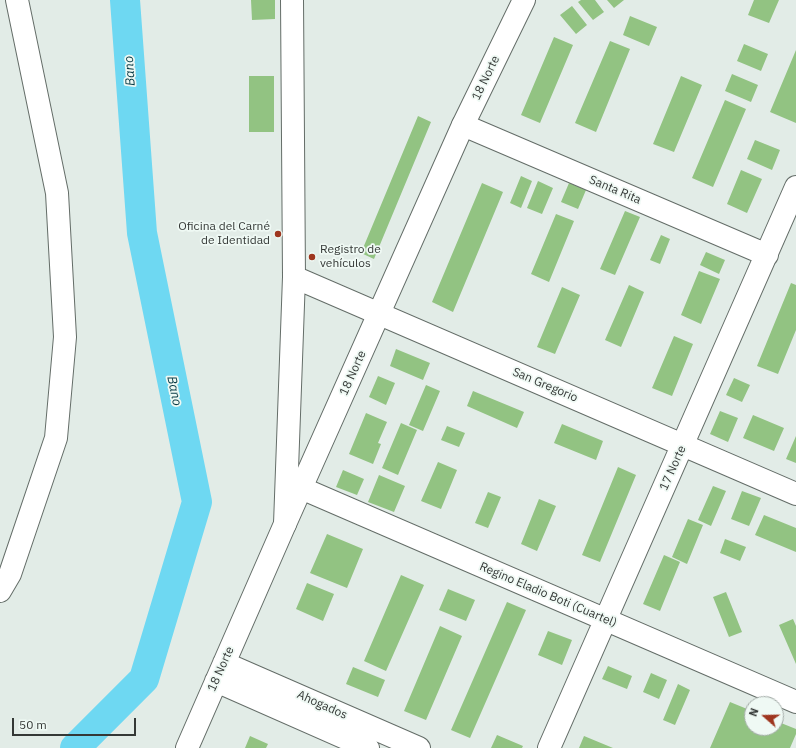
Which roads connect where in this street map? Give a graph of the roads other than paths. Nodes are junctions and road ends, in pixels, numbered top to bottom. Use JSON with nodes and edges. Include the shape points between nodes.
{"nodes":[{"id":1,"x":17,"y":0,"type":"edge"},
{"id":2,"x":292,"y":0,"type":"edge"},
{"id":3,"x":524,"y":0,"type":"edge"},
{"id":4,"x":464,"y":125,"type":"junction"},
{"id":5,"x":796,"y":187,"type":"edge"},
{"id":6,"x":767,"y":255,"type":"junction"},
{"id":7,"x":294,"y":277,"type":"junction"},
{"id":8,"x":379,"y":313,"type":"junction"},
{"id":9,"x":683,"y":445,"type":"junction"},
{"id":10,"x":301,"y":488,"type":"junction"},
{"id":11,"x":796,"y":494,"type":"edge"},
{"id":12,"x":285,"y":524,"type":"junction"},
{"id":13,"x":0,"y":591,"type":"edge"},
{"id":14,"x":606,"y":620,"type":"junction"},
{"id":15,"x":220,"y":672,"type":"junction"},
{"id":16,"x":796,"y":702,"type":"edge"},
{"id":17,"x":187,"y":748,"type":"edge"},
{"id":18,"x":368,"y":748,"type":"edge"},
{"id":19,"x":419,"y":748,"type":"edge"},
{"id":20,"x":549,"y":748,"type":"edge"}],
"edges":[{"from":1,"to":13,"type":"street","via":[[57,193],[65,338],[56,438],[10,574]]},
{"from":2,"to":7,"type":"street"},
{"from":3,"to":4,"type":"street","name":"18 Norte"},
{"from":4,"to":6,"type":"street","name":"Santa Rita"},
{"from":4,"to":8,"type":"street","name":"18 Norte"},
{"from":5,"to":6,"type":"street","name":"17 Norte"},
{"from":6,"to":9,"type":"street","name":"17 Norte"},
{"from":7,"to":8,"type":"street","name":"San Gregorio"},
{"from":7,"to":12,"type":"street"},
{"from":8,"to":9,"type":"street","name":"San Gregorio"},
{"from":8,"to":10,"type":"street","name":"18 Norte"},
{"from":9,"to":11,"type":"street","name":"San Gregorio"},
{"from":9,"to":14,"type":"street","name":"17 Norte"},
{"from":10,"to":12,"type":"street","name":"18 Norte"},
{"from":10,"to":14,"type":"street","name":"Regino Eladio Boti (Cuartel)"},
{"from":12,"to":15,"type":"street","name":"18 Norte"},
{"from":14,"to":16,"type":"street","name":"Regino Eladio Boti (Cuartel)"},
{"from":14,"to":20,"type":"street","name":"17 Norte"},
{"from":15,"to":17,"type":"street","name":"18 Norte"},
{"from":15,"to":18,"type":"street","name":"Ahogados"},
{"from":15,"to":19,"type":"street","name":"Ahogados"}]}
